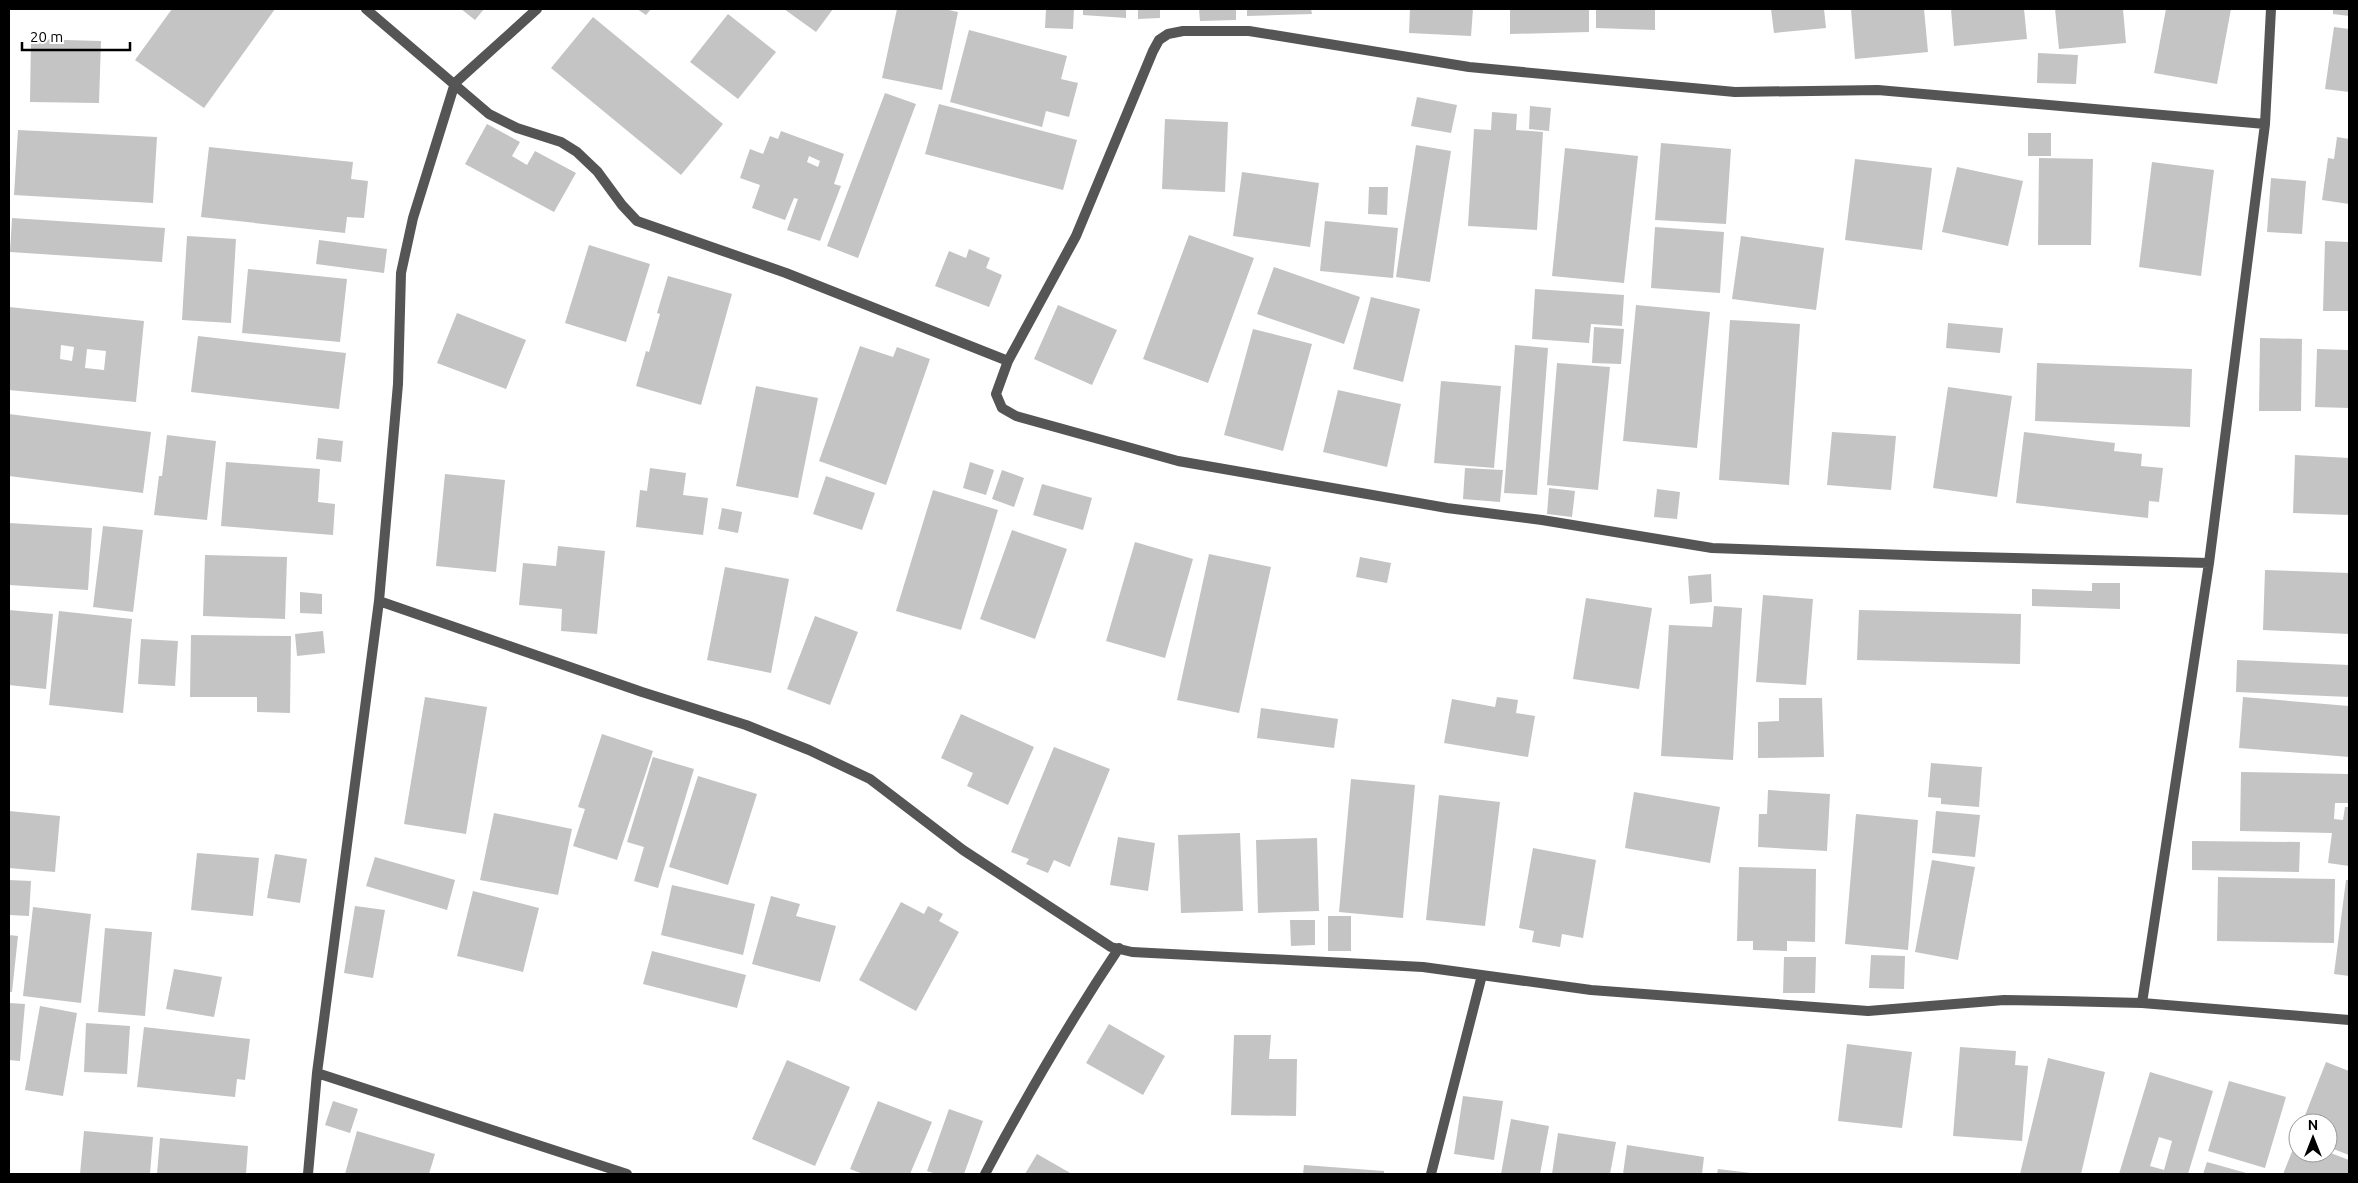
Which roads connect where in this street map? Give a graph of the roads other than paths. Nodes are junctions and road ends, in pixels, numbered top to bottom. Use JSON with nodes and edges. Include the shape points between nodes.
{"nodes":[{"id":1,"x":366,"y":9,"type":"edge"},
{"id":2,"x":537,"y":9,"type":"edge"},
{"id":3,"x":2271,"y":9,"type":"edge"},
{"id":4,"x":455,"y":83,"type":"junction"},
{"id":5,"x":2265,"y":124,"type":"junction"},
{"id":6,"x":1008,"y":361,"type":"junction"},
{"id":7,"x":2209,"y":563,"type":"junction"},
{"id":8,"x":379,"y":601,"type":"junction"},
{"id":9,"x":1119,"y":948,"type":"junction"},
{"id":10,"x":1482,"y":975,"type":"junction"},
{"id":11,"x":2142,"y":1003,"type":"junction"},
{"id":12,"x":2349,"y":1020,"type":"edge"},
{"id":13,"x":317,"y":1073,"type":"junction"},
{"id":14,"x":308,"y":1174,"type":"edge"},
{"id":15,"x":627,"y":1174,"type":"edge"},
{"id":16,"x":985,"y":1174,"type":"edge"},
{"id":17,"x":1431,"y":1174,"type":"edge"}],
"edges":[{"from":1,"to":4,"type":"street"},
{"from":2,"to":4,"type":"street"},
{"from":3,"to":5,"type":"street"},
{"from":4,"to":6,"type":"street","via":[[489,114],[517,128],[561,142],[577,152],[598,171],[637,221],[786,273]]},
{"from":4,"to":8,"type":"street","via":[[413,218],[401,273],[398,384]]},
{"from":5,"to":6,"type":"street","via":[[1878,90],[1735,92],[1469,67],[1249,31],[1183,31],[1159,40],[1076,236]]},
{"from":5,"to":7,"type":"street"},
{"from":6,"to":7,"type":"street","via":[[996,394],[1002,408],[1016,416],[1178,461],[1447,508],[1712,548]]},
{"from":7,"to":11,"type":"street"},
{"from":8,"to":9,"type":"street","via":[[746,725],[809,750],[870,779],[963,850],[1111,947]]},
{"from":8,"to":13,"type":"street"},
{"from":9,"to":10,"type":"street","via":[[1132,952],[1423,968]]},
{"from":9,"to":16,"type":"street","via":[[1086,998]]},
{"from":10,"to":11,"type":"street","via":[[1591,990],[1868,1011],[2004,1000]]},
{"from":10,"to":17,"type":"street"},
{"from":11,"to":12,"type":"street"},
{"from":13,"to":14,"type":"street"},
{"from":13,"to":15,"type":"street"}]}
